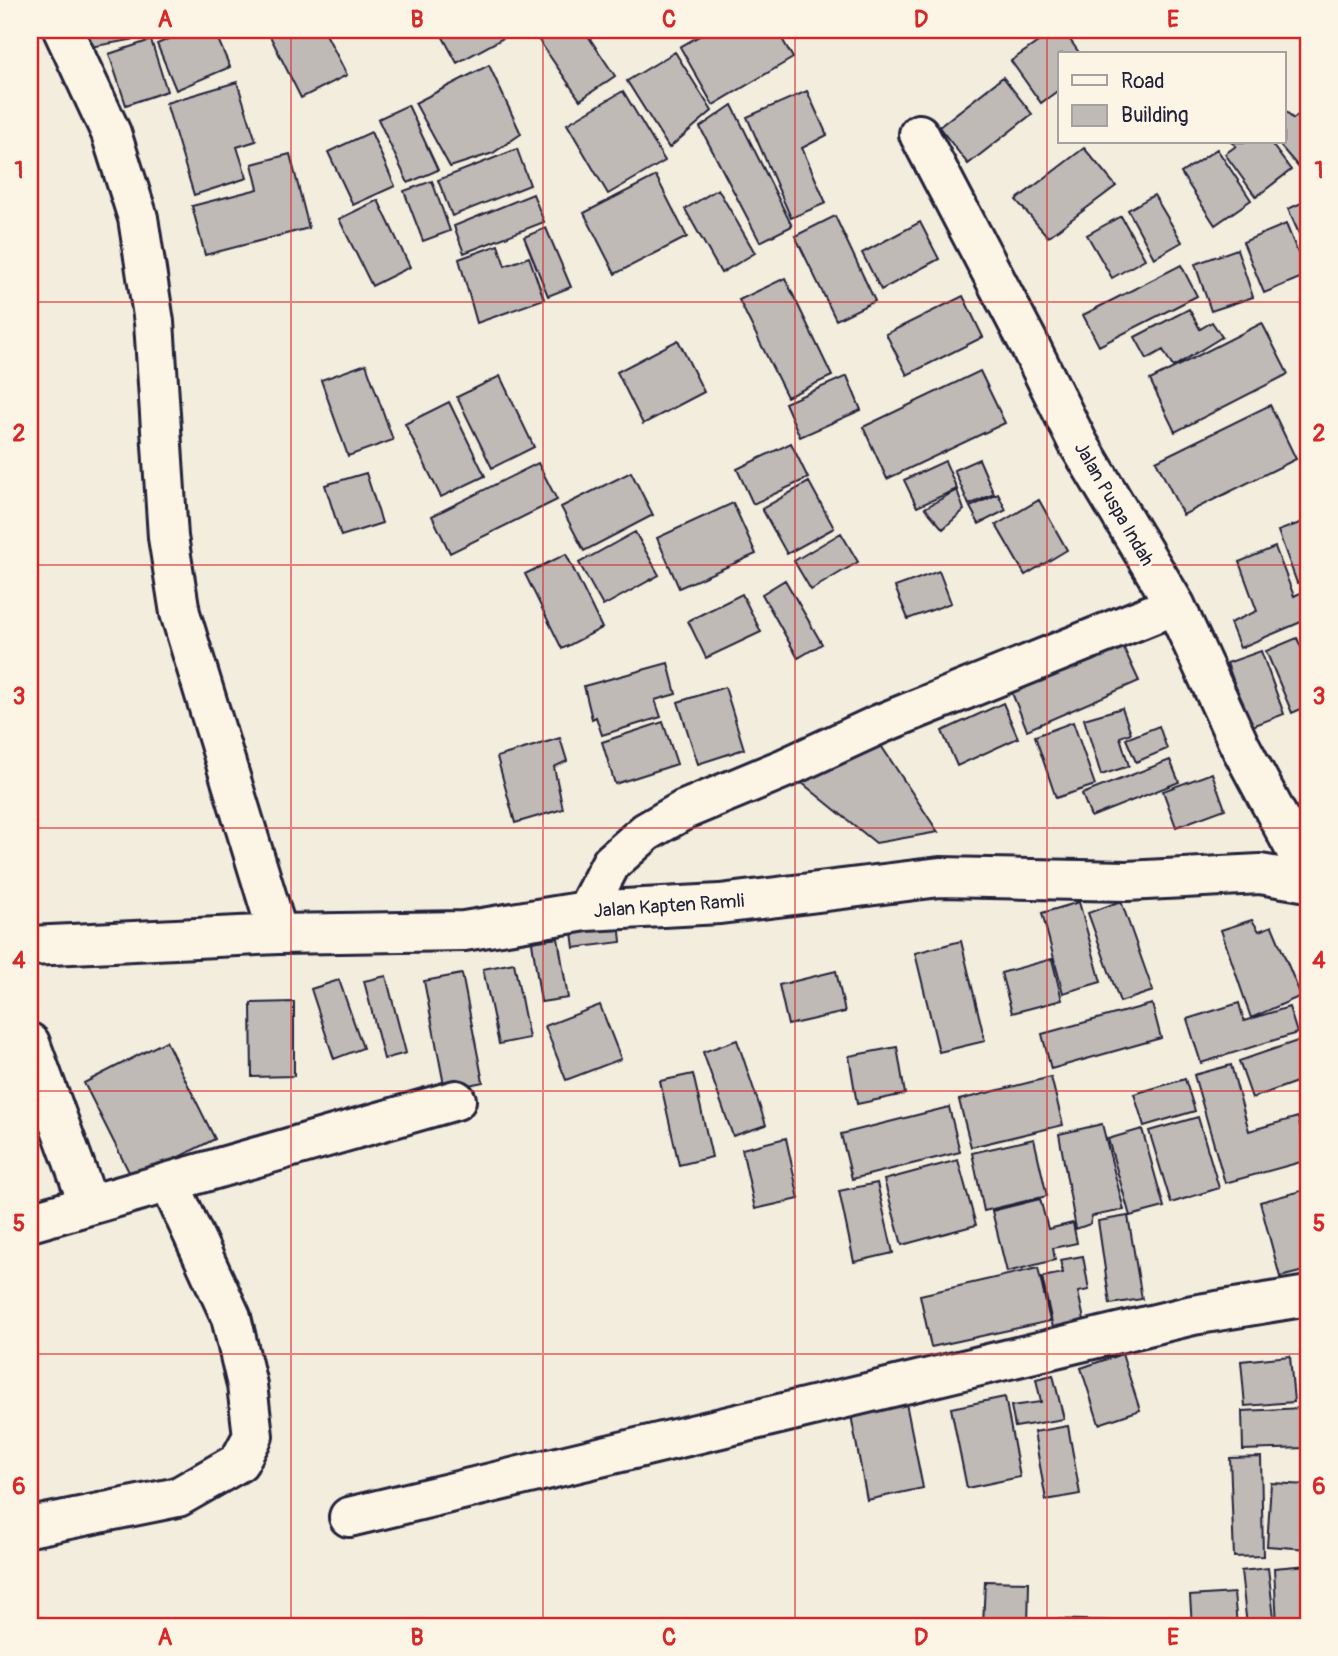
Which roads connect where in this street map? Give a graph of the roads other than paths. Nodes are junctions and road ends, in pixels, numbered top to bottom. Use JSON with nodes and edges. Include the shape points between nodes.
{"nodes":[{"id":1,"x":63,"y":30,"type":"edge"},
{"id":2,"x":919,"y":134,"type":"dead end"},
{"id":3,"x":1175,"y":605,"type":"junction"},
{"id":4,"x":1308,"y":873,"type":"edge"},
{"id":5,"x":1308,"y":882,"type":"edge"},
{"id":6,"x":586,"y":911,"type":"junction"},
{"id":7,"x":278,"y":934,"type":"junction"},
{"id":8,"x":30,"y":946,"type":"edge"},
{"id":9,"x":30,"y":1043,"type":"edge"},
{"id":10,"x":456,"y":1100,"type":"dead end"},
{"id":11,"x":169,"y":1182,"type":"junction"},
{"id":12,"x":89,"y":1205,"type":"junction"},
{"id":13,"x":30,"y":1222,"type":"edge"},
{"id":14,"x":1308,"y":1296,"type":"edge"},
{"id":15,"x":349,"y":1517,"type":"dead end"},
{"id":16,"x":30,"y":1527,"type":"edge"}],
"edges":[{"from":1,"to":7,"type":"street","via":[[111,133],[138,218],[155,322],[168,537],[180,613]]},
{"from":2,"to":3,"type":"street","name":"Jalan Puspa Indah","via":[[1078,443]]},
{"from":3,"to":4,"type":"street","name":"Jalan Puspa Indah","via":[[1238,742]]},
{"from":3,"to":6,"type":"street","via":[[880,724],[684,810],[646,832],[611,863]]},
{"from":5,"to":6,"type":"street","name":"Jalan Kapten Ramli","via":[[1260,874],[1127,881],[940,877],[720,904]]},
{"from":6,"to":7,"type":"street","name":"Jalan Kapten Ramli","via":[[464,932]]},
{"from":7,"to":8,"type":"street","name":"Jalan Kapten Ramli"},
{"from":9,"to":12,"type":"street"},
{"from":10,"to":11,"type":"street"},
{"from":11,"to":12,"type":"street"},
{"from":11,"to":16,"type":"street","via":[[231,1317],[253,1436],[239,1462],[177,1497]]},
{"from":12,"to":13,"type":"street"},
{"from":14,"to":15,"type":"street","via":[[1193,1315]]}]}
